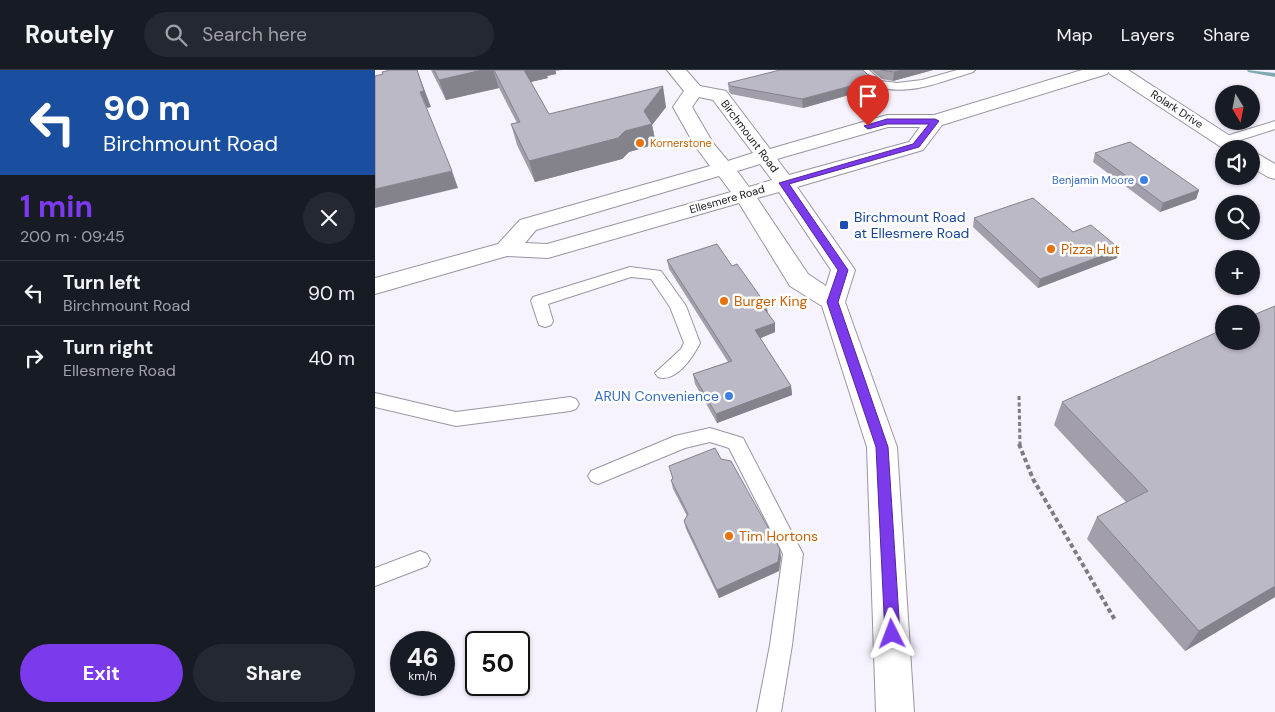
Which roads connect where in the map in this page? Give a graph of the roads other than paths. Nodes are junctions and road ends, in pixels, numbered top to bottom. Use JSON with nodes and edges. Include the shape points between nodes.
{"nodes":[{"id":1,"x":676,"y":70,"type":"edge"},
{"id":2,"x":862,"y":70,"type":"edge"},
{"id":3,"x":969,"y":70,"type":"edge"},
{"id":4,"x":1101,"y":70,"type":"edge"},
{"id":5,"x":1116,"y":70,"type":"edge"},
{"id":6,"x":693,"y":91,"type":"junction"},
{"id":7,"x":935,"y":121,"type":"junction"},
{"id":8,"x":1275,"y":125,"type":"edge"},
{"id":9,"x":1223,"y":140,"type":"edge"},
{"id":10,"x":1242,"y":140,"type":"edge"},
{"id":11,"x":766,"y":155,"type":"junction"},
{"id":12,"x":1260,"y":164,"type":"edge"},
{"id":13,"x":724,"y":168,"type":"junction"},
{"id":14,"x":1275,"y":173,"type":"edge"},
{"id":15,"x":783,"y":183,"type":"junction"},
{"id":16,"x":744,"y":194,"type":"junction"},
{"id":17,"x":506,"y":249,"type":"junction"},
{"id":18,"x":375,"y":286,"type":"edge"},
{"id":19,"x":833,"y":302,"type":"junction"},
{"id":20,"x":545,"y":321,"type":"dead end"},
{"id":21,"x":664,"y":373,"type":"dead end"},
{"id":22,"x":375,"y":400,"type":"edge"},
{"id":23,"x":570,"y":404,"type":"dead end"},
{"id":24,"x":597,"y":476,"type":"dead end"},
{"id":25,"x":420,"y":560,"type":"dead end"},
{"id":26,"x":375,"y":577,"type":"edge"},
{"id":27,"x":769,"y":712,"type":"edge"},
{"id":28,"x":895,"y":712,"type":"edge"}],
"edges":[{"from":1,"to":6,"type":"main road"},
{"from":2,"to":3,"type":"lane","via":[[878,83],[899,87]]},
{"from":4,"to":7,"type":"main road"},
{"from":5,"to":9,"type":"main road","name":"Rolark Drive"},
{"from":6,"to":11,"type":"main road","name":"Birchmount Road","via":[[719,96]]},
{"from":6,"to":13,"type":"main road","via":[[682,107],[705,146]]},
{"from":7,"to":11,"type":"main road","via":[[887,121]]},
{"from":7,"to":15,"type":"main road","name":"Ellesmere Road","via":[[916,146]]},
{"from":8,"to":10,"type":"lane"},
{"from":11,"to":13,"type":"main road"},
{"from":11,"to":15,"type":"main road","name":"Birchmount Road"},
{"from":12,"to":14,"type":"main road"},
{"from":13,"to":16,"type":"main road"},
{"from":13,"to":17,"type":"main road","via":[[528,225]]},
{"from":15,"to":16,"type":"main road","name":"Ellesmere Road"},
{"from":15,"to":19,"type":"main road","name":"Birchmount Road","via":[[843,270]]},
{"from":16,"to":17,"type":"main road","name":"Ellesmere Road","via":[[549,251]]},
{"from":16,"to":19,"type":"main road","via":[[799,280]]},
{"from":17,"to":18,"type":"main road","name":"Ellesmere Road"},
{"from":19,"to":28,"type":"main road","via":[[882,447]]},
{"from":20,"to":21,"type":"lane","via":[[539,301],[630,272],[656,275],[678,306],[692,343],[687,353]]},
{"from":22,"to":23,"type":"lane","via":[[456,419]]},
{"from":24,"to":27,"type":"lane","via":[[682,441],[710,436],[735,443],[793,554]]},
{"from":25,"to":26,"type":"lane"}]}
